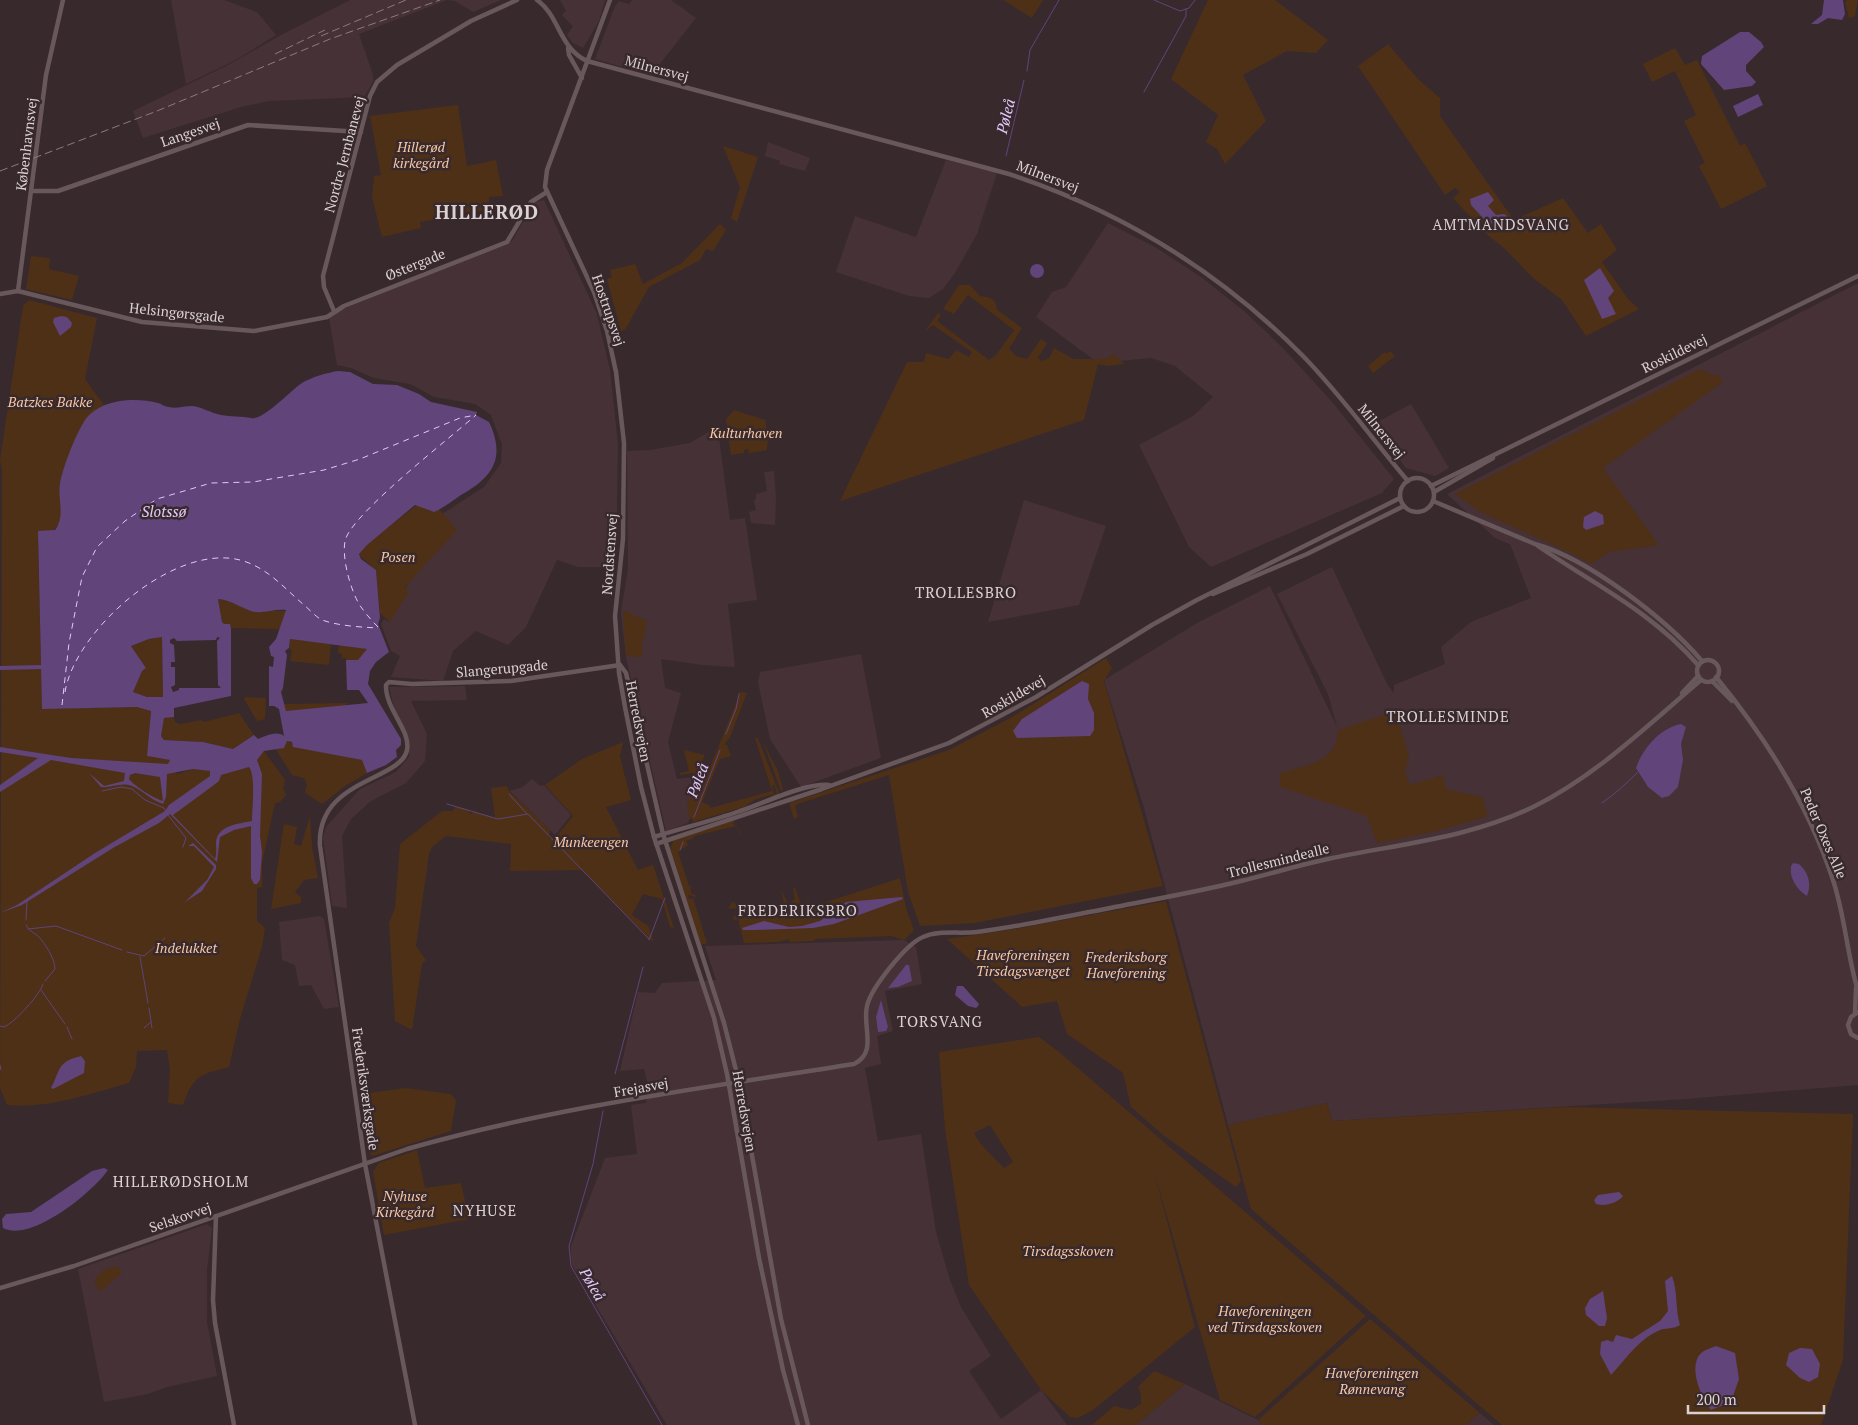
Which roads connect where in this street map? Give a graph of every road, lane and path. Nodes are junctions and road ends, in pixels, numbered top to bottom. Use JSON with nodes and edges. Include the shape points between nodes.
{"nodes":[{"id":1,"x":64,"y":0,"type":"edge"},
{"id":2,"x":517,"y":0,"type":"edge"},
{"id":3,"x":537,"y":0,"type":"edge"},
{"id":4,"x":610,"y":0,"type":"edge"},
{"id":5,"x":568,"y":47,"type":"junction"},
{"id":6,"x":586,"y":61,"type":"junction"},
{"id":7,"x":582,"y":78,"type":"junction"},
{"id":8,"x":361,"y":132,"type":"junction"},
{"id":9,"x":31,"y":191,"type":"junction"},
{"id":10,"x":547,"y":192,"type":"junction"},
{"id":11,"x":1858,"y":276,"type":"edge"},
{"id":12,"x":18,"y":291,"type":"junction"},
{"id":13,"x":0,"y":294,"type":"edge"},
{"id":14,"x":334,"y":311,"type":"junction"},
{"id":15,"x":624,"y":444,"type":"joint"},
{"id":16,"x":1500,"y":453,"type":"junction"},
{"id":17,"x":1408,"y":481,"type":"junction"},
{"id":18,"x":1431,"y":486,"type":"junction"},
{"id":19,"x":1434,"y":492,"type":"junction"},
{"id":20,"x":1400,"y":498,"type":"junction"},
{"id":21,"x":1433,"y":501,"type":"junction"},
{"id":22,"x":1404,"y":506,"type":"junction"},
{"id":23,"x":1317,"y":538,"type":"junction"},
{"id":24,"x":1322,"y":546,"type":"junction"},
{"id":25,"x":1195,"y":601,"type":"junction"},
{"id":26,"x":1700,"y":663,"type":"junction"},
{"id":27,"x":620,"y":665,"type":"junction"},
{"id":28,"x":1700,"y":678,"type":"junction"},
{"id":29,"x":1714,"y":679,"type":"junction"},
{"id":30,"x":386,"y":685,"type":"joint"},
{"id":31,"x":829,"y":785,"type":"junction"},
{"id":32,"x":663,"y":834,"type":"junction"},
{"id":33,"x":654,"y":837,"type":"junction"},
{"id":34,"x":665,"y":841,"type":"junction"},
{"id":35,"x":656,"y":844,"type":"junction"},
{"id":36,"x":1856,"y":984,"type":"junction"},
{"id":37,"x":1858,"y":991,"type":"edge"},
{"id":38,"x":870,"y":998,"type":"joint"},
{"id":39,"x":1856,"y":1013,"type":"edge"},
{"id":40,"x":1858,"y":1038,"type":"edge"},
{"id":41,"x":739,"y":1082,"type":"junction"},
{"id":42,"x":729,"y":1084,"type":"junction"},
{"id":43,"x":365,"y":1164,"type":"junction"},
{"id":44,"x":216,"y":1216,"type":"junction"},
{"id":45,"x":0,"y":1288,"type":"edge"},
{"id":46,"x":234,"y":1425,"type":"edge"},
{"id":47,"x":415,"y":1425,"type":"edge"},
{"id":48,"x":798,"y":1425,"type":"edge"},
{"id":49,"x":808,"y":1425,"type":"edge"}],
"edges":[{"from":1,"to":9,"type":"street","name":"Københavnsvej","via":[[46,76]]},
{"from":2,"to":8,"type":"street","name":"Nordre Jernbanevej","via":[[471,21],[384,75],[370,96]]},
{"from":3,"to":5,"type":"street","via":[[545,7]]},
{"from":4,"to":6,"type":"street"},
{"from":5,"to":6,"type":"street"},
{"from":5,"to":7,"type":"street"},
{"from":6,"to":7,"type":"street"},
{"from":6,"to":17,"type":"street","name":"Milnersvej","via":[[1009,174],[1110,214],[1188,259],[1256,312],[1304,357]]},
{"from":7,"to":10,"type":"street","via":[[547,170]]},
{"from":8,"to":9,"type":"street","name":"Langesvej","via":[[248,124],[58,191]]},
{"from":8,"to":14,"type":"street","name":"Nordre Jernbanevej","via":[[323,276]]},
{"from":9,"to":12,"type":"street","name":"Københavnsvej"},
{"from":10,"to":14,"type":"street","name":"Østergade","via":[[532,202],[507,242],[444,264]]},
{"from":10,"to":15,"type":"street","name":"Hostrupsvej","via":[[594,292],[607,331],[616,372]]},
{"from":11,"to":16,"type":"street","name":"Roskildevej"},
{"from":12,"to":13,"type":"street"},
{"from":12,"to":14,"type":"street","name":"Helsingørsgade","via":[[142,322],[254,331],[327,317]]},
{"from":15,"to":27,"type":"street","name":"Nordstensvej","via":[[623,539],[615,616]]},
{"from":16,"to":18,"type":"street","name":"Roskildevej"},
{"from":16,"to":19,"type":"street","name":"Roskildevej"},
{"from":17,"to":18,"type":"street","via":[[1422,479]]},
{"from":17,"to":20,"type":"street","via":[[1401,489]]},
{"from":18,"to":19,"type":"street"},
{"from":19,"to":21,"type":"street"},
{"from":20,"to":22,"type":"street"},
{"from":20,"to":23,"type":"street","name":"Roskildevej"},
{"from":21,"to":22,"type":"street","via":[[1420,512],[1412,512]]},
{"from":21,"to":26,"type":"street","via":[[1535,544],[1552,548],[1598,574],[1670,630]]},
{"from":22,"to":24,"type":"street","name":"Roskildevej"},
{"from":23,"to":24,"type":"street"},
{"from":23,"to":25,"type":"street","name":"Roskildevej"},
{"from":24,"to":25,"type":"street","name":"Roskildevej"},
{"from":25,"to":31,"type":"street","name":"Roskildevej","via":[[977,729],[919,755]]},
{"from":26,"to":28,"type":"street"},
{"from":26,"to":29,"type":"street","via":[[1714,662],[1718,668]]},
{"from":27,"to":30,"type":"street","name":"Slangerupgade","via":[[512,681],[392,682]]},
{"from":27,"to":32,"type":"street","name":"Herredsvejen","via":[[626,672]]},
{"from":27,"to":33,"type":"street","name":"Herredsvejen","via":[[629,731]]},
{"from":28,"to":29,"type":"street"},
{"from":28,"to":38,"type":"street","name":"Trollesmindealle","via":[[1579,781],[1534,807],[1499,821],[1454,834],[1326,859],[1166,897],[1011,927],[927,936],[909,947],[876,986]]},
{"from":29,"to":36,"type":"street","name":"Peder Oxes Alle","via":[[1775,757],[1793,789],[1820,847],[1843,913]]},
{"from":30,"to":43,"type":"street","name":"Frederiksværksgade","via":[[387,699],[406,739],[404,758],[396,766],[358,784],[333,807],[320,826]]},
{"from":31,"to":32,"type":"street","name":"Roskildevej","via":[[802,789]]},
{"from":31,"to":34,"type":"street","name":"Roskildevej"},
{"from":32,"to":33,"type":"street","name":"Roskildevej"},
{"from":32,"to":34,"type":"street","name":"Herredsvejen"},
{"from":33,"to":35,"type":"street","name":"Herredsvejen"},
{"from":34,"to":35,"type":"street","name":"Roskildevej"},
{"from":34,"to":41,"type":"street","name":"Herredsvejen","via":[[722,1018]]},
{"from":35,"to":42,"type":"street","name":"Herredsvejen","via":[[714,1018]]},
{"from":36,"to":37,"type":"street","name":"Peder Oxes Alle"},
{"from":36,"to":39,"type":"street","name":"Peder Oxes Alle"},
{"from":38,"to":41,"type":"street","name":"Frejasvej","via":[[866,1013],[868,1050],[857,1063]]},
{"from":39,"to":40,"type":"street","name":"Peder Oxes Alle","via":[[1849,1020],[1848,1027]]},
{"from":41,"to":42,"type":"street","name":"Frejasvej"},
{"from":41,"to":49,"type":"street","name":"Herredsvejen","via":[[781,1319]]},
{"from":42,"to":43,"type":"street","name":"Frejasvej","via":[[509,1122]]},
{"from":42,"to":48,"type":"street","name":"Herredsvejen","via":[[766,1296]]},
{"from":43,"to":44,"type":"street","name":"Selskovvej"},
{"from":43,"to":47,"type":"street","name":"Frederiksværksgade"},
{"from":44,"to":45,"type":"street","name":"Selskovvej","via":[[74,1266]]},
{"from":44,"to":46,"type":"street","via":[[213,1300]]}]}
